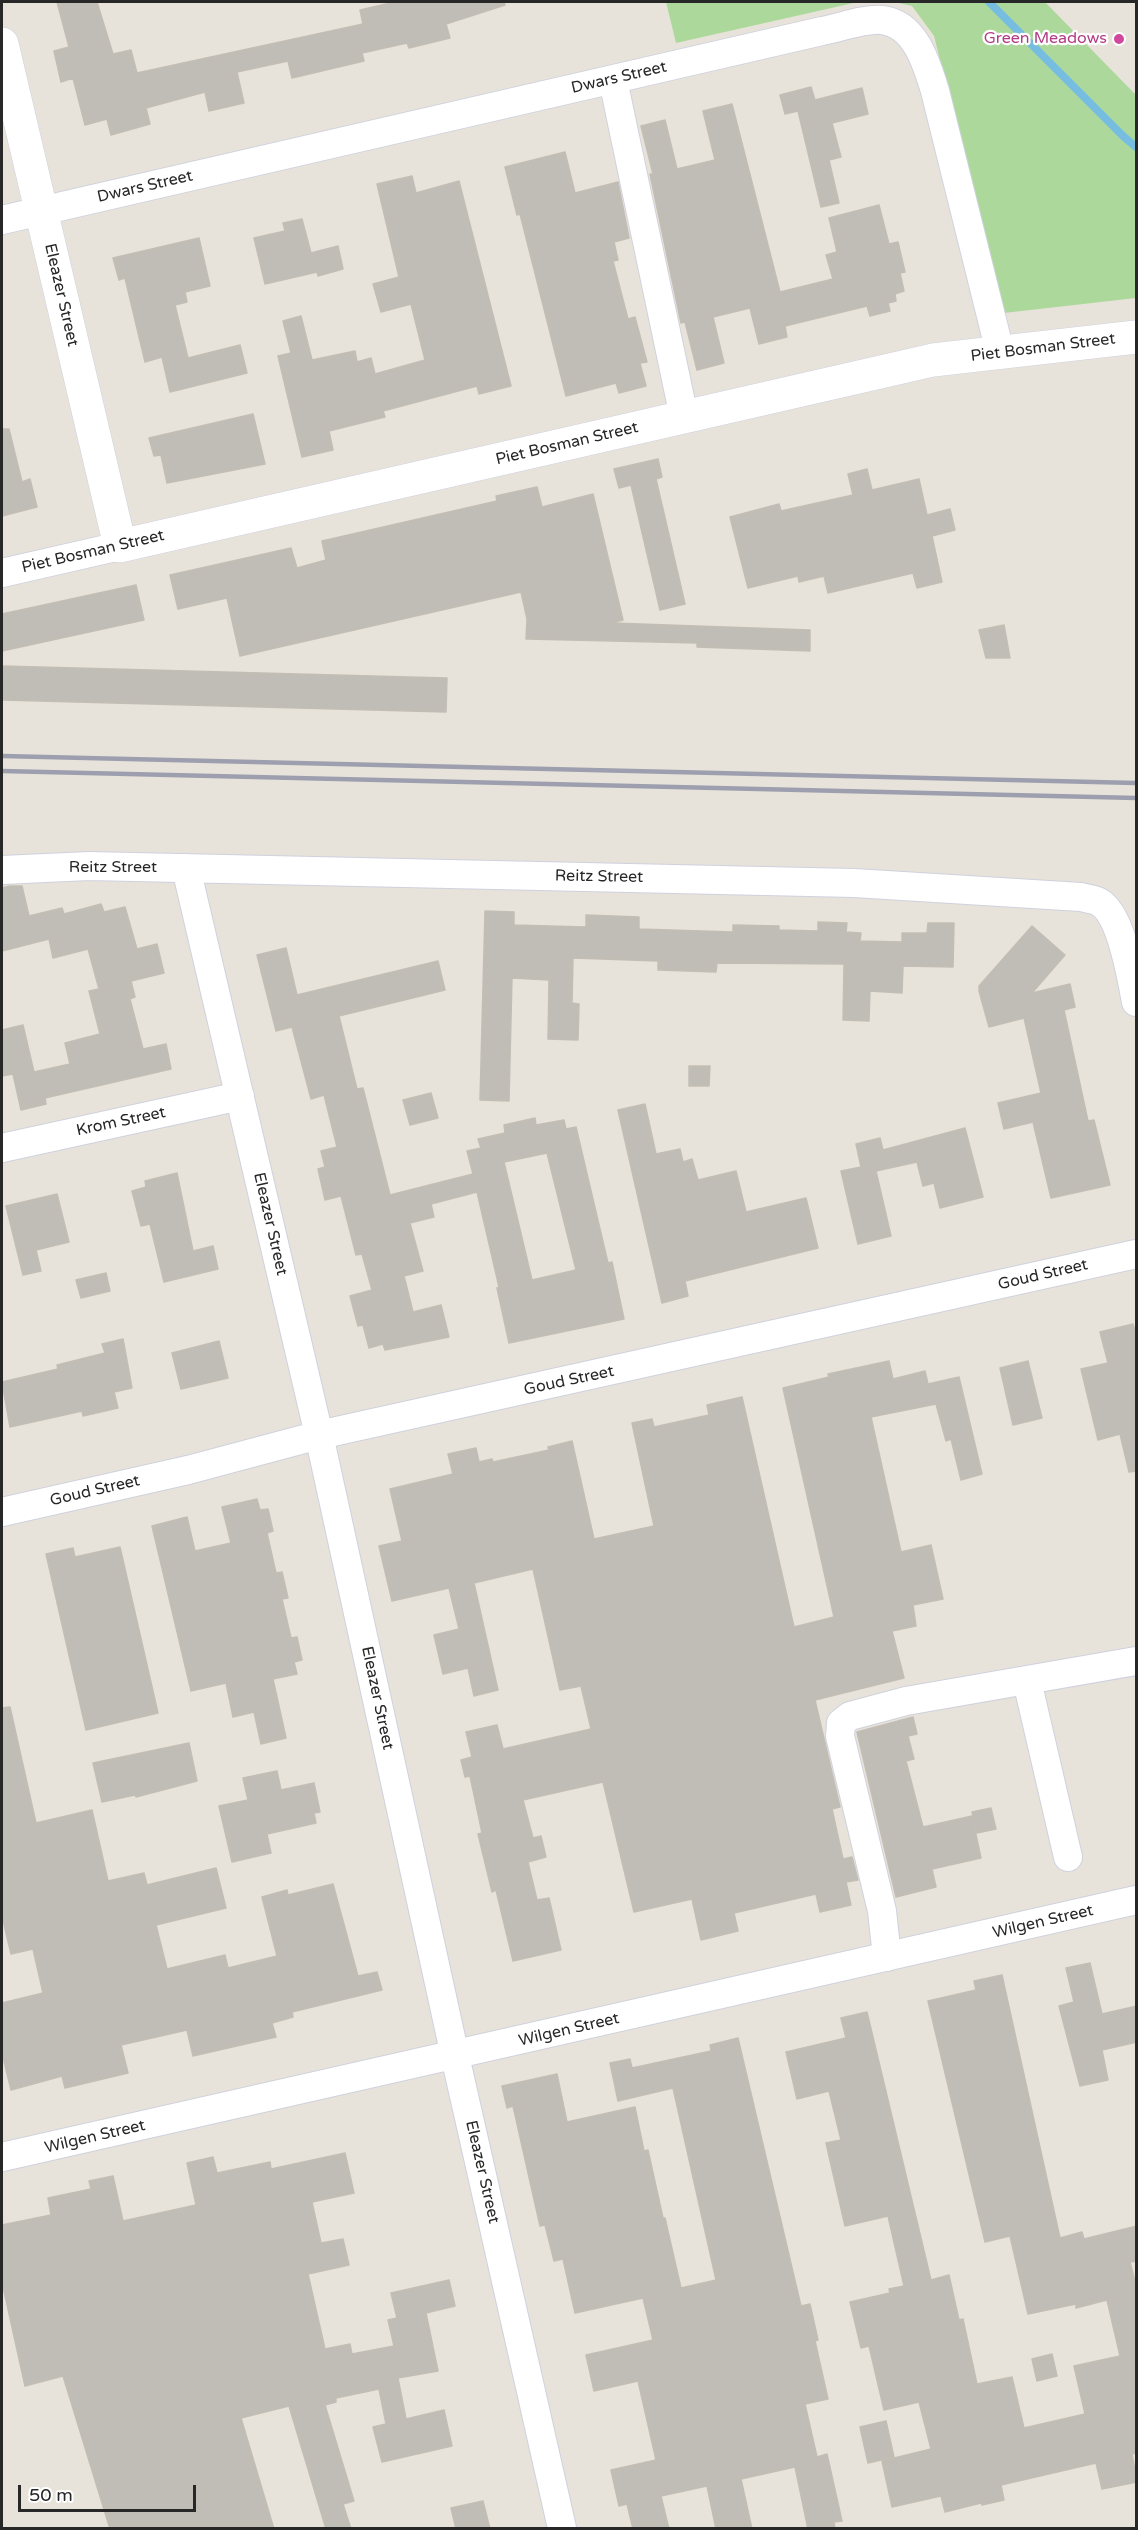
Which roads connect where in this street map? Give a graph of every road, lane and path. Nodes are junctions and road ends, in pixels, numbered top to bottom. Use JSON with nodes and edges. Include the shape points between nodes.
{"nodes":[{"id":1,"x":2,"y":44,"type":"edge"},
{"id":2,"x":613,"y":80,"type":"junction"},
{"id":3,"x":41,"y":211,"type":"junction"},
{"id":4,"x":2,"y":220,"type":"edge"},
{"id":5,"x":1137,"y":337,"type":"edge"},
{"id":6,"x":1000,"y":352,"type":"junction"},
{"id":7,"x":684,"y":417,"type":"junction"},
{"id":8,"x":120,"y":546,"type":"junction"},
{"id":9,"x":2,"y":573,"type":"edge"},
{"id":10,"x":186,"y":868,"type":"junction"},
{"id":11,"x":2,"y":870,"type":"edge"},
{"id":12,"x":1135,"y":995,"type":"edge"},
{"id":13,"x":240,"y":1096,"type":"junction"},
{"id":14,"x":2,"y":1148,"type":"edge"},
{"id":15,"x":1137,"y":1254,"type":"edge"},
{"id":16,"x":319,"y":1436,"type":"junction"},
{"id":17,"x":2,"y":1512,"type":"edge"},
{"id":18,"x":1137,"y":1661,"type":"edge"},
{"id":19,"x":1027,"y":1681,"type":"junction"},
{"id":20,"x":1068,"y":1857,"type":"dead end"},
{"id":21,"x":1137,"y":1900,"type":"edge"},
{"id":22,"x":887,"y":1957,"type":"junction"},
{"id":23,"x":455,"y":2056,"type":"junction"},
{"id":24,"x":2,"y":2157,"type":"edge"},
{"id":25,"x":562,"y":2529,"type":"edge"}],
"edges":[{"from":1,"to":3,"type":"street","name":"Eleazer Street"},
{"from":2,"to":3,"type":"street","name":"Dwars Street"},
{"from":2,"to":6,"type":"street","name":"Dwars Street","via":[[858,23],[882,20],[897,25],[924,54],[927,63]]},
{"from":2,"to":7,"type":"street"},
{"from":3,"to":4,"type":"street","name":"Dwars Street"},
{"from":3,"to":8,"type":"street","name":"Eleazer Street"},
{"from":5,"to":6,"type":"street","name":"Piet Bosman Street"},
{"from":6,"to":7,"type":"street","name":"Piet Bosman Street","via":[[933,360]]},
{"from":7,"to":8,"type":"street","name":"Piet Bosman Street"},
{"from":8,"to":9,"type":"street","name":"Piet Bosman Street"},
{"from":10,"to":11,"type":"street","name":"Reitz Street","via":[[89,866]]},
{"from":10,"to":12,"type":"street","name":"Reitz Street","via":[[854,883],[1081,897],[1100,903],[1112,917]]},
{"from":10,"to":13,"type":"street","name":"Eleazer Street"},
{"from":13,"to":14,"type":"street","name":"Krom Street"},
{"from":13,"to":16,"type":"street","name":"Eleazer Street"},
{"from":15,"to":16,"type":"street","name":"Goud Street"},
{"from":16,"to":17,"type":"street","name":"Goud Street"},
{"from":16,"to":23,"type":"street","name":"Eleazer Street"},
{"from":18,"to":19,"type":"street"},
{"from":19,"to":20,"type":"street"},
{"from":19,"to":22,"type":"street","via":[[906,1701],[850,1716],[841,1723],[840,1736],[882,1911]]},
{"from":21,"to":22,"type":"street","name":"Wilgen Street"},
{"from":22,"to":23,"type":"street","name":"Wilgen Street"},
{"from":23,"to":24,"type":"street","name":"Wilgen Street"},
{"from":23,"to":25,"type":"street","name":"Eleazer Street"}]}
